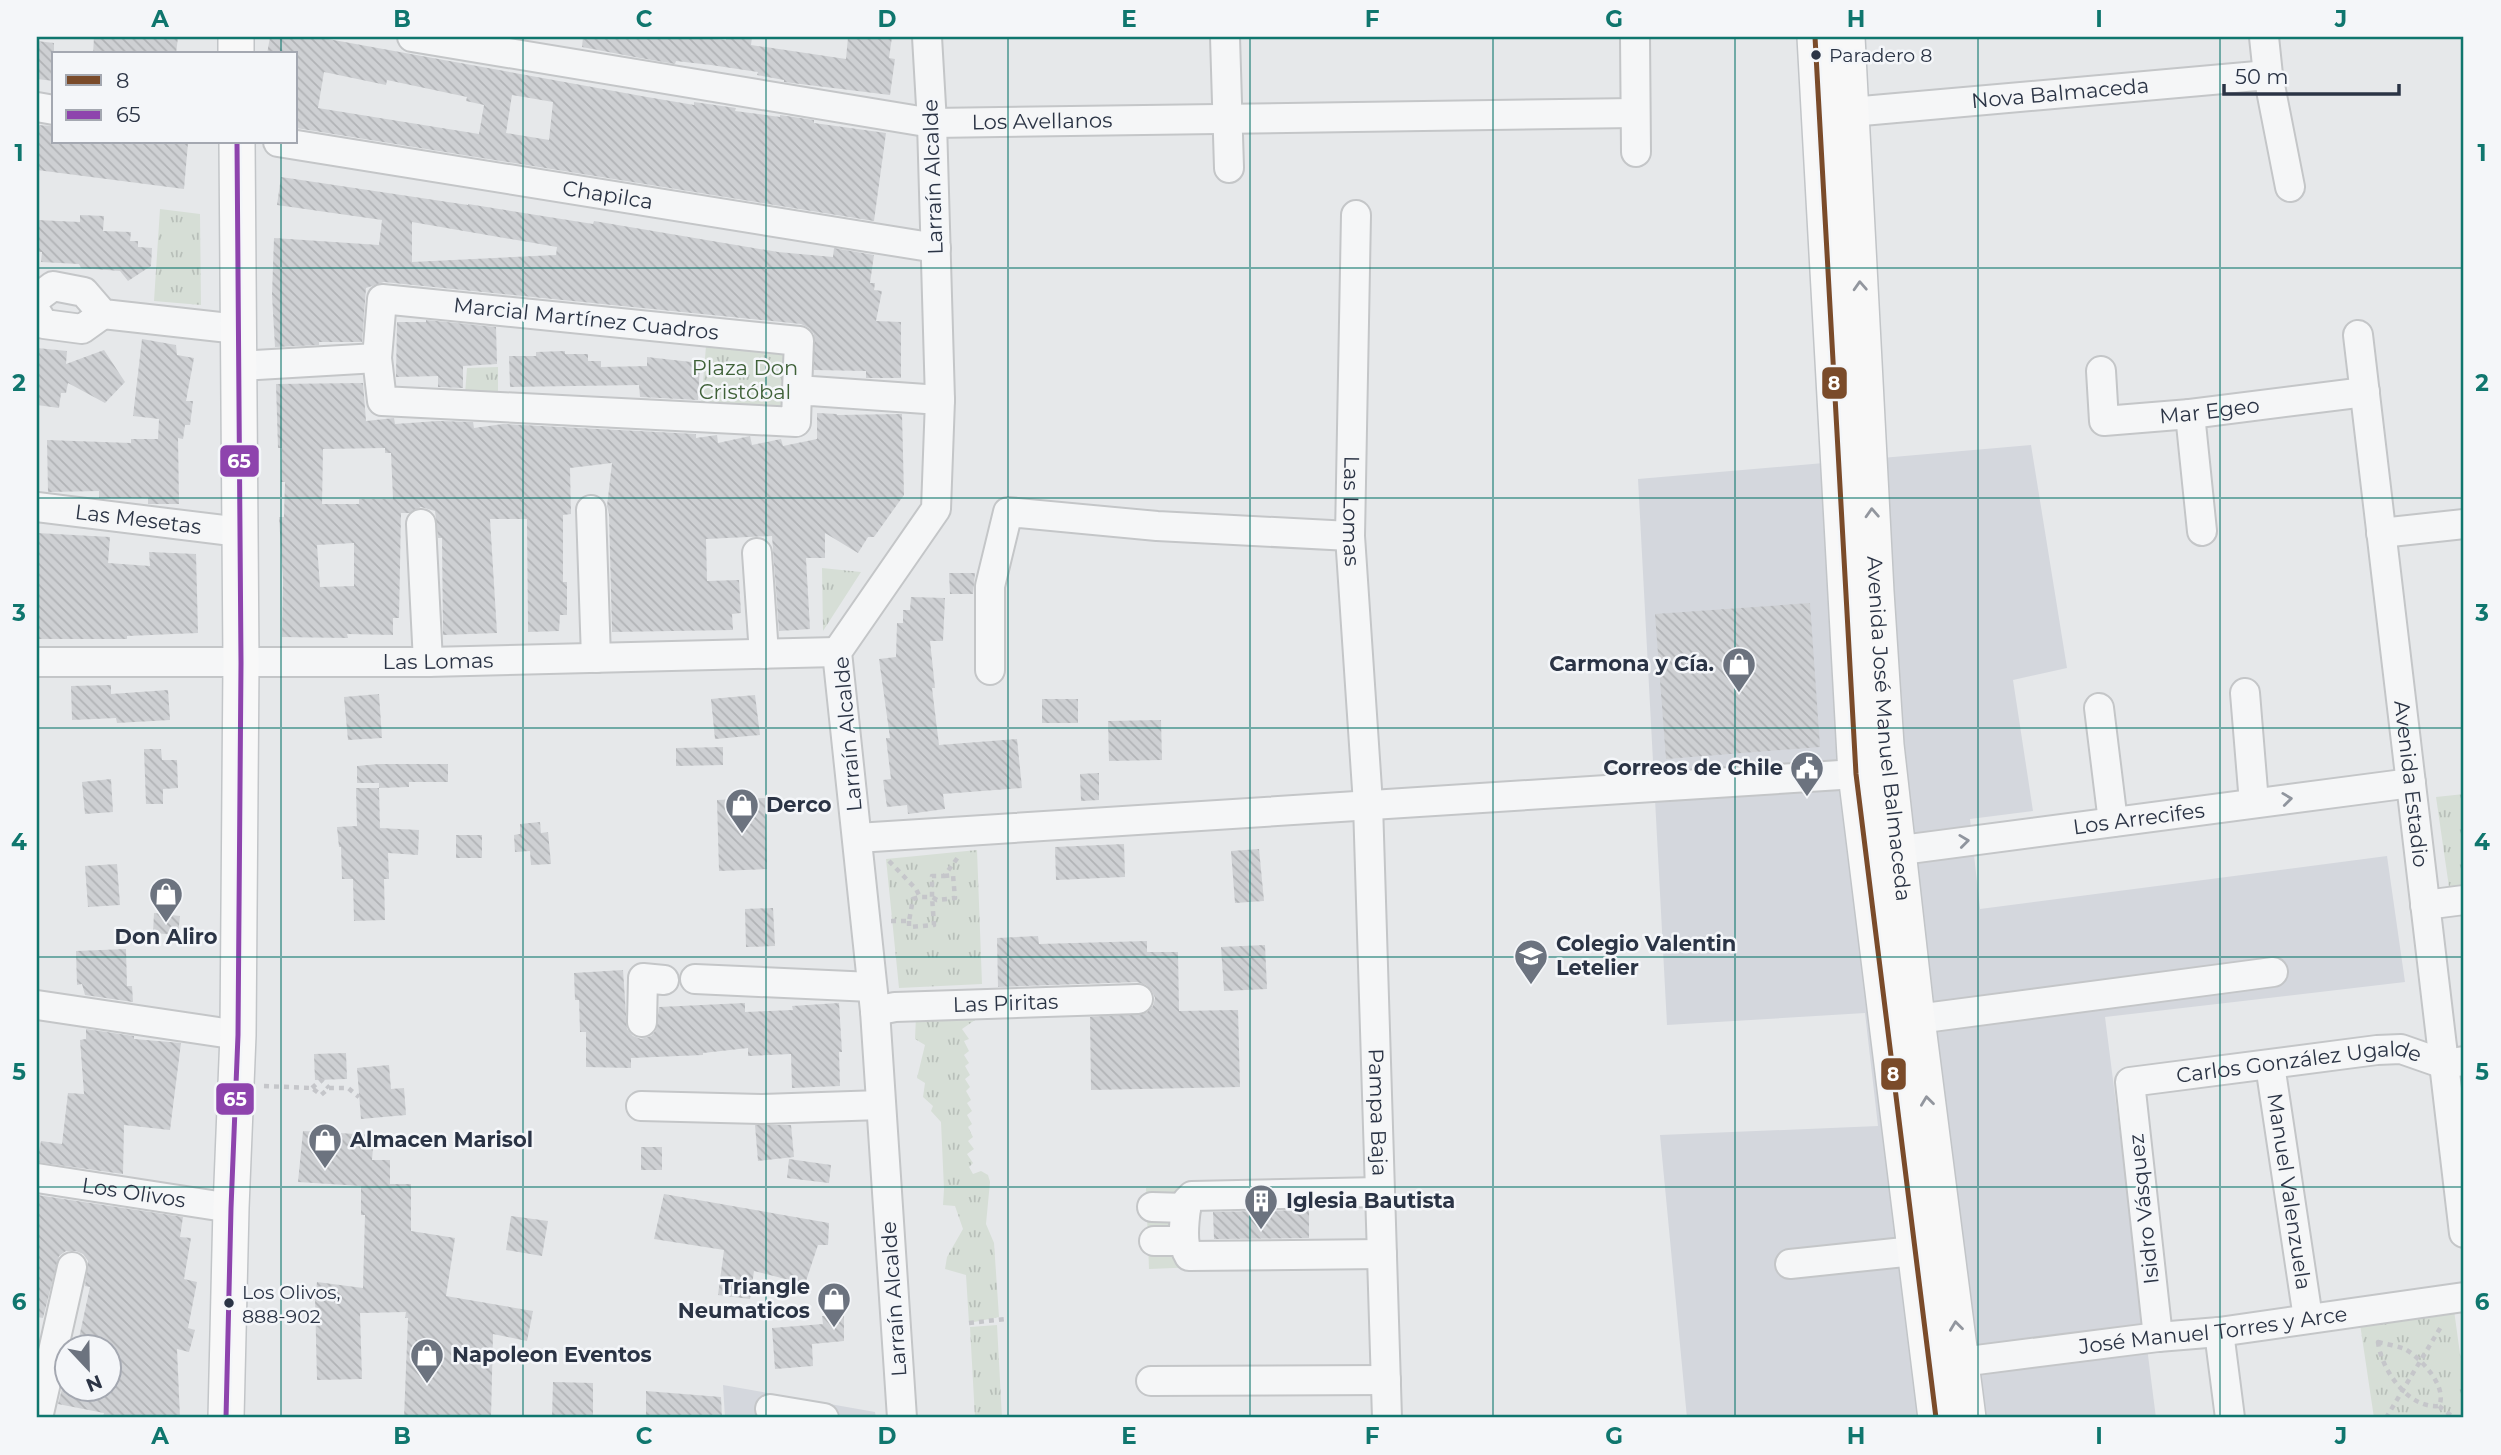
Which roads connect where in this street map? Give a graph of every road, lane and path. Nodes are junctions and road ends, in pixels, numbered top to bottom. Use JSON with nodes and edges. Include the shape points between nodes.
{"nodes":[{"id":1,"x":412,"y":37,"type":"edge"},
{"id":2,"x":927,"y":37,"type":"edge"},
{"id":3,"x":1225,"y":37,"type":"edge"},
{"id":4,"x":1636,"y":37,"type":"edge"},
{"id":5,"x":1815,"y":37,"type":"edge"},
{"id":6,"x":1847,"y":37,"type":"edge"},
{"id":7,"x":2264,"y":37,"type":"edge"},
{"id":8,"x":2267,"y":75,"type":"junction"},
{"id":9,"x":1851,"y":112,"type":"junction"},
{"id":10,"x":1635,"y":113,"type":"junction"},
{"id":11,"x":1228,"y":118,"type":"junction"},
{"id":12,"x":932,"y":123,"type":"junction"},
{"id":13,"x":237,"y":144,"type":"edge"},
{"id":14,"x":290,"y":144,"type":"edge"},
{"id":15,"x":1636,"y":152,"type":"dead end"},
{"id":16,"x":1229,"y":168,"type":"dead end"},
{"id":17,"x":2290,"y":187,"type":"dead end"},
{"id":18,"x":1356,"y":215,"type":"dead end"},
{"id":19,"x":936,"y":248,"type":"junction"},
{"id":20,"x":37,"y":298,"type":"edge"},
{"id":21,"x":37,"y":313,"type":"edge"},
{"id":22,"x":103,"y":314,"type":"junction"},
{"id":23,"x":238,"y":329,"type":"junction"},
{"id":24,"x":2358,"y":335,"type":"dead end"},
{"id":25,"x":377,"y":358,"type":"junction"},
{"id":26,"x":239,"y":366,"type":"junction"},
{"id":27,"x":2101,"y":371,"type":"dead end"},
{"id":28,"x":797,"y":390,"type":"junction"},
{"id":29,"x":2365,"y":392,"type":"junction"},
{"id":30,"x":940,"y":400,"type":"junction"},
{"id":31,"x":2190,"y":414,"type":"junction"},
{"id":32,"x":37,"y":507,"type":"edge"},
{"id":33,"x":591,"y":510,"type":"dead end"},
{"id":34,"x":421,"y":524,"type":"dead end"},
{"id":35,"x":2464,"y":524,"type":"edge"},
{"id":36,"x":2202,"y":531,"type":"dead end"},
{"id":37,"x":240,"y":532,"type":"junction"},
{"id":38,"x":2381,"y":533,"type":"junction"},
{"id":39,"x":1350,"y":536,"type":"junction"},
{"id":40,"x":757,"y":553,"type":"dead end"},
{"id":41,"x":838,"y":652,"type":"junction"},
{"id":42,"x":764,"y":654,"type":"junction"},
{"id":43,"x":596,"y":658,"type":"junction"},
{"id":44,"x":37,"y":662,"type":"edge"},
{"id":45,"x":428,"y":662,"type":"junction"},
{"id":46,"x":241,"y":663,"type":"junction"},
{"id":47,"x":990,"y":670,"type":"dead end"},
{"id":48,"x":2245,"y":692,"type":"dead end"},
{"id":49,"x":2099,"y":708,"type":"dead end"},
{"id":50,"x":1856,"y":774,"type":"junction"},
{"id":51,"x":2411,"y":783,"type":"junction"},
{"id":52,"x":2254,"y":803,"type":"junction"},
{"id":53,"x":1368,"y":804,"type":"junction"},
{"id":54,"x":2113,"y":822,"type":"junction"},
{"id":55,"x":979,"y":830,"type":"junction"},
{"id":56,"x":857,"y":838,"type":"junction"},
{"id":57,"x":1881,"y":852,"type":"junction"},
{"id":58,"x":944,"y":876,"type":"junction"},
{"id":59,"x":920,"y":897,"type":"junction"},
{"id":60,"x":932,"y":897,"type":"junction"},
{"id":61,"x":2464,"y":900,"type":"edge"},
{"id":62,"x":2425,"y":905,"type":"junction"},
{"id":63,"x":865,"y":921,"type":"junction"},
{"id":64,"x":909,"y":921,"type":"junction"},
{"id":65,"x":2273,"y":972,"type":"dead end"},
{"id":66,"x":873,"y":999,"type":"junction"},
{"id":67,"x":1138,"y":999,"type":"dead end"},
{"id":68,"x":37,"y":1005,"type":"edge"},
{"id":69,"x":1917,"y":1019,"type":"junction"},
{"id":70,"x":642,"y":1022,"type":"dead end"},
{"id":71,"x":238,"y":1035,"type":"junction"},
{"id":72,"x":2454,"y":1063,"type":"edge"},
{"id":73,"x":2270,"y":1065,"type":"junction"},
{"id":74,"x":2130,"y":1082,"type":"joint"},
{"id":75,"x":236,"y":1085,"type":"junction"},
{"id":76,"x":312,"y":1088,"type":"junction"},
{"id":77,"x":329,"y":1088,"type":"junction"},
{"id":78,"x":359,"y":1097,"type":"dead end"},
{"id":79,"x":881,"y":1105,"type":"junction"},
{"id":80,"x":640,"y":1106,"type":"dead end"},
{"id":81,"x":37,"y":1178,"type":"edge"},
{"id":82,"x":1380,"y":1192,"type":"junction"},
{"id":83,"x":1152,"y":1207,"type":"dead end"},
{"id":84,"x":231,"y":1208,"type":"junction"},
{"id":85,"x":1186,"y":1208,"type":"junction"},
{"id":86,"x":2464,"y":1233,"type":"edge"},
{"id":87,"x":1154,"y":1241,"type":"dead end"},
{"id":88,"x":1184,"y":1241,"type":"junction"},
{"id":89,"x":1914,"y":1251,"type":"junction"},
{"id":90,"x":1382,"y":1254,"type":"junction"},
{"id":91,"x":1790,"y":1264,"type":"dead end"},
{"id":92,"x":72,"y":1267,"type":"dead end"},
{"id":93,"x":2456,"y":1308,"type":"edge"},
{"id":94,"x":2308,"y":1318,"type":"junction"},
{"id":95,"x":1006,"y":1319,"type":"dead end"},
{"id":96,"x":969,"y":1323,"type":"dead end"},
{"id":97,"x":2219,"y":1332,"type":"junction"},
{"id":98,"x":2158,"y":1337,"type":"junction"},
{"id":99,"x":1961,"y":1362,"type":"junction"},
{"id":100,"x":2421,"y":1362,"type":"junction"},
{"id":101,"x":1386,"y":1380,"type":"junction"},
{"id":102,"x":1151,"y":1381,"type":"dead end"},
{"id":103,"x":2404,"y":1391,"type":"junction"},
{"id":104,"x":2439,"y":1406,"type":"junction"},
{"id":105,"x":770,"y":1409,"type":"dead end"},
{"id":106,"x":38,"y":1418,"type":"edge"},
{"id":107,"x":226,"y":1418,"type":"edge"},
{"id":108,"x":824,"y":1418,"type":"edge"},
{"id":109,"x":902,"y":1418,"type":"edge"},
{"id":110,"x":1387,"y":1418,"type":"edge"},
{"id":111,"x":1936,"y":1418,"type":"edge"},
{"id":112,"x":1968,"y":1418,"type":"edge"},
{"id":113,"x":2230,"y":1418,"type":"edge"},
{"id":114,"x":2386,"y":1418,"type":"edge"},
{"id":115,"x":2454,"y":1418,"type":"edge"}],
"edges":[{"from":1,"to":12,"type":"street","name":"Los Avellanos"},
{"from":2,"to":12,"type":"street","name":"Larraín Alcalde"},
{"from":3,"to":11,"type":"street"},
{"from":4,"to":10,"type":"street"},
{"from":5,"to":50,"type":"main road","name":"Avenida José Manuel Balmaceda"},
{"from":6,"to":9,"type":"main road","name":"Avenida José Manuel Balmaceda"},
{"from":7,"to":8,"type":"street"},
{"from":8,"to":9,"type":"street","name":"Nova Balmaceda"},
{"from":8,"to":17,"type":"street"},
{"from":57,"to":9,"type":"main road","name":"Avenida José Manuel Balmaceda","one_way":true,"via":[[1886,745]]},
{"from":10,"to":11,"type":"street","name":"Los Avellanos"},
{"from":10,"to":15,"type":"street"},
{"from":11,"to":12,"type":"street","name":"Los Avellanos"},
{"from":11,"to":16,"type":"street"},
{"from":12,"to":19,"type":"street","name":"Larraín Alcalde"},
{"from":13,"to":23,"type":"main road"},
{"from":14,"to":19,"type":"street","name":"Chapilca"},
{"from":18,"to":39,"type":"street","name":"Las Lomas"},
{"from":19,"to":30,"type":"street","name":"Larraín Alcalde"},
{"from":20,"to":22,"type":"street","via":[[53,286],[84,292]]},
{"from":21,"to":22,"type":"street","via":[[44,324],[82,329]]},
{"from":22,"to":23,"type":"street"},
{"from":23,"to":26,"type":"main road"},
{"from":24,"to":29,"type":"street","name":"Avenida Estadio"},
{"from":25,"to":26,"type":"street"},
{"from":25,"to":28,"type":"street","name":"Marcial Martínez Cuadros","via":[[382,401],[796,422]]},
{"from":25,"to":28,"type":"street","name":"Marcial Martínez Cuadros","via":[[382,299],[799,341]]},
{"from":26,"to":37,"type":"main road"},
{"from":27,"to":31,"type":"street","name":"Mar Egeo","via":[[2104,421]]},
{"from":28,"to":30,"type":"street"},
{"from":29,"to":31,"type":"street","name":"Mar Egeo"},
{"from":29,"to":38,"type":"street","name":"Avenida Estadio"},
{"from":30,"to":41,"type":"street","name":"Larraín Alcalde","via":[[936,509]]},
{"from":31,"to":36,"type":"street"},
{"from":32,"to":37,"type":"street","name":"Las Mesetas"},
{"from":33,"to":43,"type":"street"},
{"from":34,"to":45,"type":"street"},
{"from":35,"to":38,"type":"street"},
{"from":37,"to":46,"type":"main road"},
{"from":38,"to":51,"type":"street","name":"Avenida Estadio"},
{"from":39,"to":47,"type":"street","via":[[1157,526],[1008,512],[990,586]]},
{"from":39,"to":53,"type":"street","name":"Las Lomas"},
{"from":40,"to":42,"type":"street"},
{"from":41,"to":42,"type":"street","name":"Las Lomas"},
{"from":41,"to":56,"type":"street","name":"Larraín Alcalde"},
{"from":42,"to":43,"type":"street","name":"Las Lomas"},
{"from":43,"to":45,"type":"street","name":"Las Lomas"},
{"from":44,"to":46,"type":"street","name":"Las Lomas"},
{"from":45,"to":46,"type":"street","name":"Las Lomas"},
{"from":46,"to":71,"type":"main road"},
{"from":48,"to":52,"type":"street"},
{"from":49,"to":54,"type":"street"},
{"from":50,"to":53,"type":"street"},
{"from":50,"to":57,"type":"main road","name":"Avenida José Manuel Balmaceda"},
{"from":52,"to":51,"type":"street","name":"Los Arrecifes","one_way":true},
{"from":51,"to":62,"type":"street","name":"Avenida Estadio"},
{"from":52,"to":54,"type":"street","name":"Los Arrecifes"},
{"from":53,"to":55,"type":"street"},
{"from":53,"to":82,"type":"street","name":"Pampa Baja"},
{"from":57,"to":54,"type":"street","name":"Los Arrecifes","one_way":true},
{"from":55,"to":56,"type":"street"},
{"from":55,"to":58,"type":"path"},
{"from":56,"to":59,"type":"path","via":[[886,859]]},
{"from":56,"to":63,"type":"street","name":"Larraín Alcalde"},
{"from":57,"to":69,"type":"main road","name":"Avenida José Manuel Balmaceda"},
{"from":57,"to":89,"type":"main road","name":"Avenida José Manuel Balmaceda"},
{"from":58,"to":60,"type":"path","via":[[932,876]]},
{"from":58,"to":60,"type":"path","via":[[953,875],[955,898]]},
{"from":59,"to":60,"type":"path"},
{"from":59,"to":64,"type":"path","via":[[913,899]]},
{"from":60,"to":64,"type":"path","via":[[934,925],[909,927]]},
{"from":61,"to":62,"type":"street"},
{"from":62,"to":72,"type":"street","name":"Avenida Estadio"},
{"from":63,"to":64,"type":"path"},
{"from":63,"to":66,"type":"street","name":"Larraín Alcalde"},
{"from":65,"to":69,"type":"street"},
{"from":66,"to":67,"type":"street","name":"Las Piritas","via":[[895,1007]]},
{"from":66,"to":70,"type":"street","name":"Las Piritas","via":[[695,979],[687,968],[675,967],[666,971],[663,980],[643,978]]},
{"from":66,"to":79,"type":"street","name":"Larraín Alcalde"},
{"from":68,"to":71,"type":"street"},
{"from":99,"to":69,"type":"main road","name":"Avenida José Manuel Balmaceda","one_way":true},
{"from":71,"to":75,"type":"main road"},
{"from":72,"to":73,"type":"street","name":"Carlos González Ugalde","via":[[2401,1049]]},
{"from":72,"to":86,"type":"street","name":"Avenida Estadio"},
{"from":73,"to":74,"type":"street","name":"Carlos González Ugalde"},
{"from":73,"to":94,"type":"street","name":"Manuel Valenzuela"},
{"from":74,"to":98,"type":"street","name":"Isidro Vásquez"},
{"from":75,"to":76,"type":"path"},
{"from":75,"to":84,"type":"main road"},
{"from":76,"to":77,"type":"path","via":[[321,1095]]},
{"from":76,"to":77,"type":"path","via":[[321,1080]]},
{"from":77,"to":78,"type":"path","via":[[348,1088]]},
{"from":79,"to":80,"type":"street","via":[[761,1109]]},
{"from":79,"to":109,"type":"street","name":"Larraín Alcalde"},
{"from":81,"to":84,"type":"street","name":"Los Olivos"},
{"from":82,"to":85,"type":"street","via":[[1192,1196]]},
{"from":82,"to":90,"type":"street","name":"Pampa Baja"},
{"from":83,"to":85,"type":"street"},
{"from":84,"to":107,"type":"main road"},
{"from":85,"to":88,"type":"street"},
{"from":87,"to":88,"type":"street"},
{"from":88,"to":90,"type":"street","via":[[1189,1256]]},
{"from":89,"to":91,"type":"street"},
{"from":89,"to":111,"type":"main road","name":"Avenida José Manuel Balmaceda"},
{"from":90,"to":101,"type":"street","name":"Pampa Baja"},
{"from":92,"to":106,"type":"street"},
{"from":93,"to":94,"type":"street","name":"José Manuel Torres y Arce"},
{"from":93,"to":100,"type":"path"},
{"from":94,"to":97,"type":"street","name":"José Manuel Torres y Arce"},
{"from":95,"to":96,"type":"path"},
{"from":97,"to":98,"type":"street","name":"José Manuel Torres y Arce"},
{"from":97,"to":113,"type":"street"},
{"from":98,"to":99,"type":"street","name":"José Manuel Torres y Arce"},
{"from":99,"to":112,"type":"main road","name":"Avenida José Manuel Balmaceda"},
{"from":100,"to":103,"type":"path"},
{"from":100,"to":103,"type":"path","via":[[2406,1350],[2378,1342],[2384,1365]]},
{"from":100,"to":104,"type":"path","via":[[2433,1373],[2441,1395]]},
{"from":101,"to":102,"type":"street"},
{"from":101,"to":110,"type":"street","name":"Pampa Baja"},
{"from":103,"to":104,"type":"path","via":[[2417,1401]]},
{"from":103,"to":114,"type":"path"},
{"from":104,"to":115,"type":"path"},
{"from":105,"to":108,"type":"street"}]}
